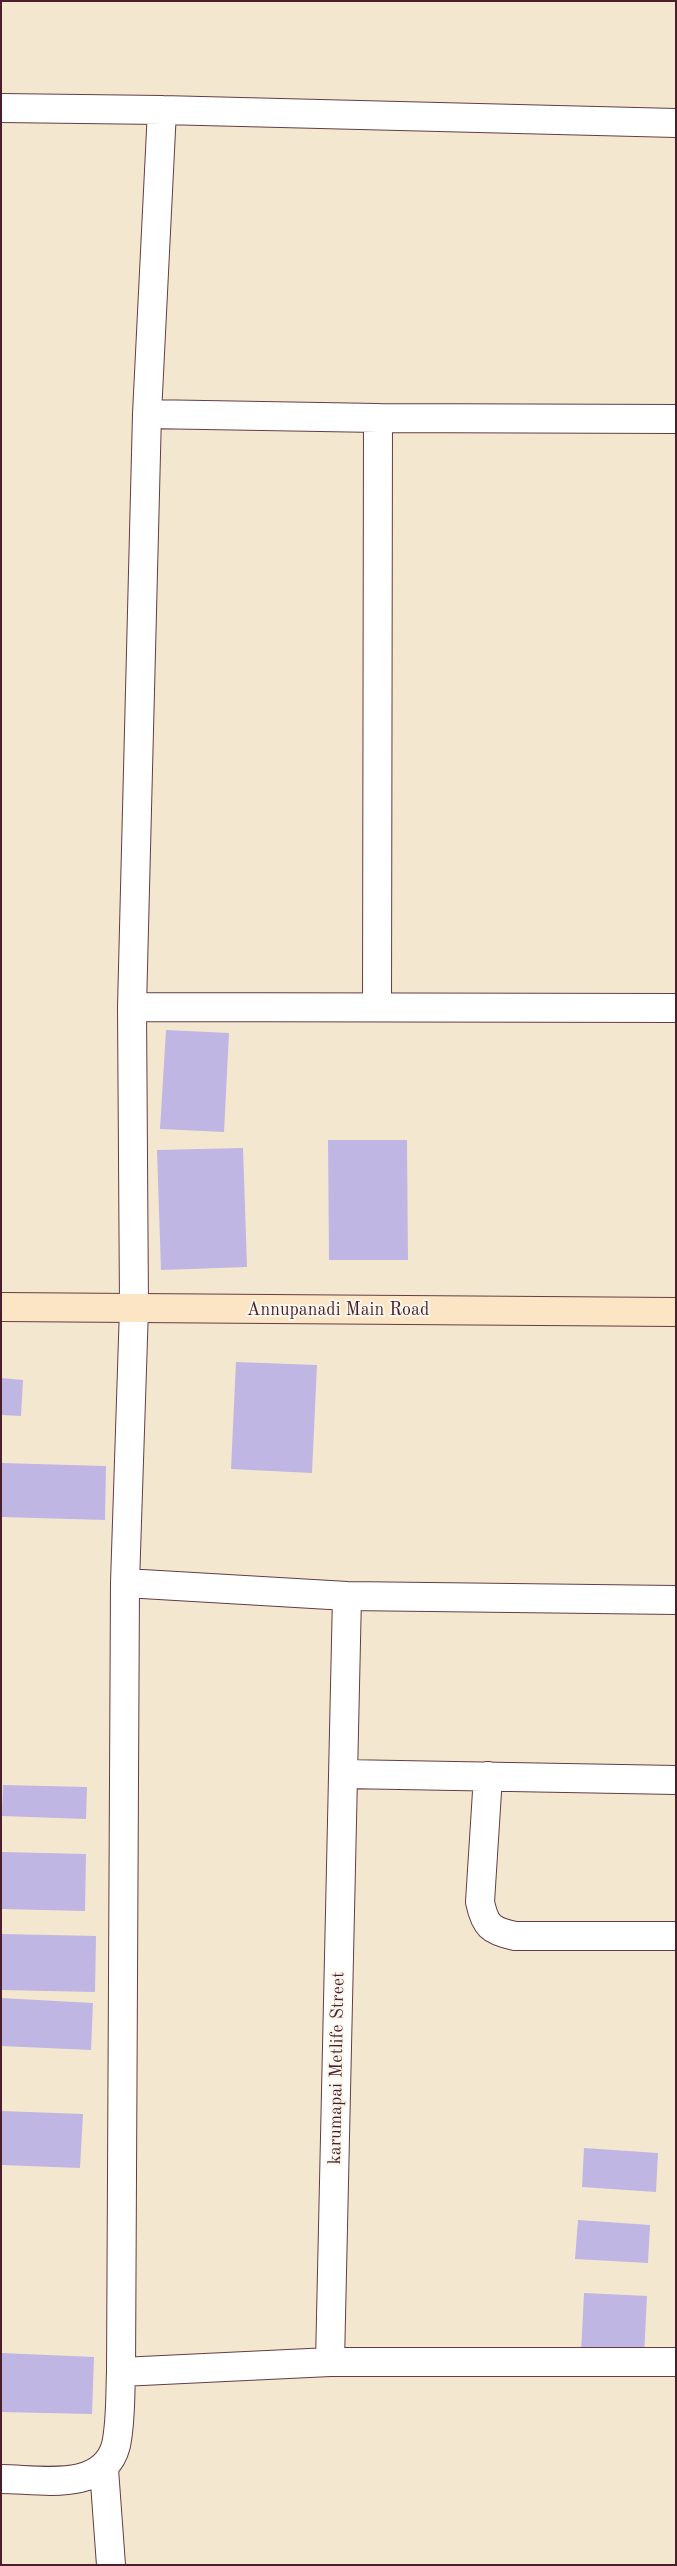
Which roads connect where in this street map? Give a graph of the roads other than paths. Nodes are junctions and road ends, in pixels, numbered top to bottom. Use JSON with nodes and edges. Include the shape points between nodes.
{"nodes":[{"id":1,"x":1,"y":108,"type":"edge"},
{"id":2,"x":162,"y":110,"type":"junction"},
{"id":3,"x":676,"y":123,"type":"edge"},
{"id":4,"x":147,"y":414,"type":"junction"},
{"id":5,"x":378,"y":418,"type":"junction"},
{"id":6,"x":676,"y":420,"type":"edge"},
{"id":7,"x":377,"y":1006,"type":"junction"},
{"id":8,"x":132,"y":1007,"type":"junction"},
{"id":9,"x":676,"y":1008,"type":"edge"},
{"id":10,"x":1,"y":1307,"type":"edge"},
{"id":11,"x":134,"y":1308,"type":"junction"},
{"id":12,"x":676,"y":1312,"type":"edge"},
{"id":13,"x":125,"y":1584,"type":"junction"},
{"id":14,"x":347,"y":1596,"type":"junction"},
{"id":15,"x":676,"y":1600,"type":"edge"},
{"id":16,"x":344,"y":1774,"type":"junction"},
{"id":17,"x":488,"y":1776,"type":"junction"},
{"id":18,"x":676,"y":1780,"type":"edge"},
{"id":19,"x":676,"y":1936,"type":"edge"},
{"id":20,"x":330,"y":2362,"type":"junction"},
{"id":21,"x":676,"y":2362,"type":"edge"},
{"id":22,"x":122,"y":2372,"type":"junction"},
{"id":23,"x":104,"y":2469,"type":"junction"},
{"id":24,"x":1,"y":2479,"type":"edge"},
{"id":25,"x":111,"y":2565,"type":"edge"}],
"edges":[{"from":1,"to":2,"type":"street"},
{"from":2,"to":3,"type":"street"},
{"from":2,"to":4,"type":"street"},
{"from":4,"to":5,"type":"street"},
{"from":4,"to":8,"type":"street"},
{"from":5,"to":6,"type":"street"},
{"from":5,"to":7,"type":"street"},
{"from":7,"to":8,"type":"street"},
{"from":7,"to":9,"type":"street"},
{"from":8,"to":11,"type":"street"},
{"from":10,"to":11,"type":"street","name":"Annupanadi Main Road"},
{"from":11,"to":12,"type":"street","name":"Annupanadi Main Road"},
{"from":11,"to":13,"type":"street"},
{"from":13,"to":14,"type":"street"},
{"from":13,"to":22,"type":"street"},
{"from":14,"to":15,"type":"street"},
{"from":14,"to":16,"type":"street","name":"karumapai Metlife Street"},
{"from":16,"to":17,"type":"street"},
{"from":16,"to":20,"type":"street","name":"karumapai Metlife Street"},
{"from":17,"to":18,"type":"street"},
{"from":17,"to":19,"type":"street","via":[[480,1902],[484,1919],[497,1932],[514,1936]]},
{"from":20,"to":21,"type":"street"},
{"from":20,"to":22,"type":"street"},
{"from":22,"to":23,"type":"street","via":[[116,2446]]},
{"from":23,"to":24,"type":"street","via":[[81,2480]]},
{"from":23,"to":25,"type":"street"}]}
